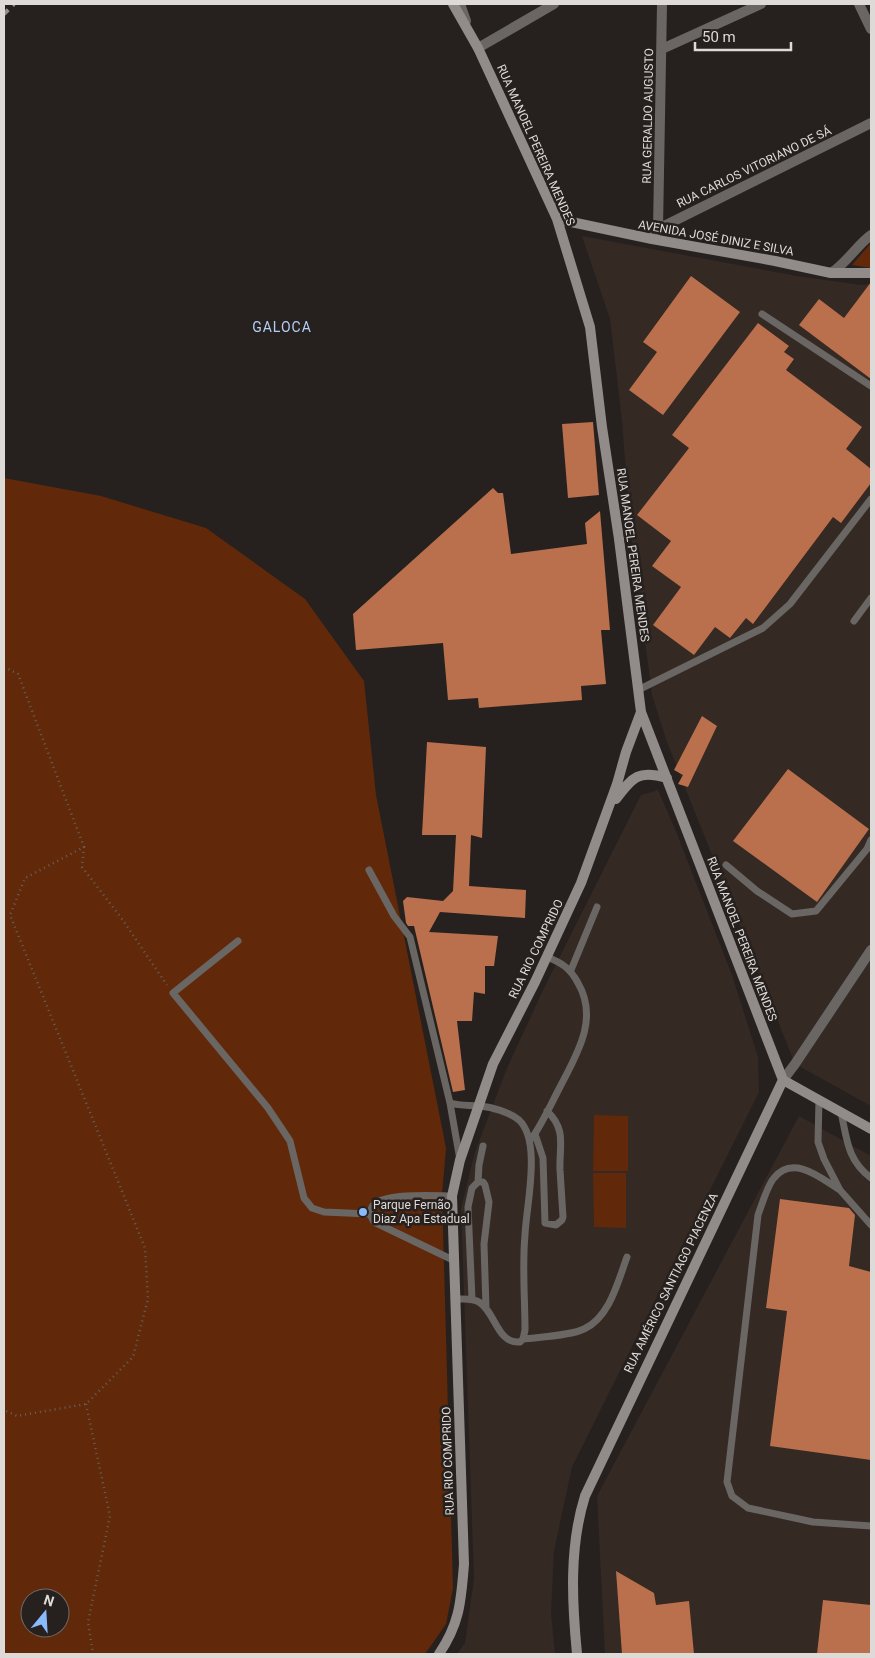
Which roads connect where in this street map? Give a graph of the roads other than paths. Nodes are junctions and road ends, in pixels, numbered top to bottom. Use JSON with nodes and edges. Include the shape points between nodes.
{"nodes":[{"id":1,"x":453,"y":4,"type":"edge"},
{"id":2,"x":460,"y":4,"type":"edge"},
{"id":3,"x":554,"y":4,"type":"edge"},
{"id":4,"x":662,"y":4,"type":"edge"},
{"id":5,"x":761,"y":4,"type":"edge"},
{"id":6,"x":859,"y":4,"type":"edge"},
{"id":7,"x":871,"y":29,"type":"edge"},
{"id":8,"x":470,"y":32,"type":"junction"},
{"id":9,"x":478,"y":48,"type":"junction"},
{"id":10,"x":662,"y":49,"type":"junction"},
{"id":11,"x":871,"y":123,"type":"edge"},
{"id":12,"x":557,"y":219,"type":"junction"},
{"id":13,"x":658,"y":229,"type":"junction"},
{"id":14,"x":871,"y":235,"type":"edge"},
{"id":15,"x":652,"y":239,"type":"junction"},
{"id":16,"x":831,"y":273,"type":"junction"},
{"id":17,"x":871,"y":273,"type":"edge"},
{"id":18,"x":762,"y":314,"type":"dead end"},
{"id":19,"x":871,"y":386,"type":"edge"},
{"id":20,"x":871,"y":499,"type":"edge"},
{"id":21,"x":871,"y":598,"type":"edge"},
{"id":22,"x":854,"y":622,"type":"dead end"},
{"id":23,"x":638,"y":690,"type":"junction"},
{"id":24,"x":641,"y":712,"type":"junction"},
{"id":25,"x":667,"y":778,"type":"junction"},
{"id":26,"x":608,"y":810,"type":"junction"},
{"id":27,"x":871,"y":840,"type":"edge"},
{"id":28,"x":726,"y":865,"type":"dead end"},
{"id":29,"x":369,"y":870,"type":"dead end"},
{"id":30,"x":597,"y":908,"type":"dead end"},
{"id":31,"x":238,"y":941,"type":"dead end"},
{"id":32,"x":871,"y":950,"type":"edge"},
{"id":33,"x":547,"y":956,"type":"junction"},
{"id":34,"x":571,"y":970,"type":"junction"},
{"id":35,"x":783,"y":1080,"type":"junction"},
{"id":36,"x":819,"y":1100,"type":"junction"},
{"id":37,"x":450,"y":1103,"type":"junction"},
{"id":38,"x":479,"y":1105,"type":"junction"},
{"id":39,"x":547,"y":1111,"type":"junction"},
{"id":40,"x":841,"y":1112,"type":"junction"},
{"id":41,"x":871,"y":1129,"type":"edge"},
{"id":42,"x":535,"y":1134,"type":"junction"},
{"id":43,"x":529,"y":1142,"type":"junction"},
{"id":44,"x":483,"y":1146,"type":"dead end"},
{"id":45,"x":460,"y":1160,"type":"junction"},
{"id":46,"x":871,"y":1178,"type":"edge"},
{"id":47,"x":478,"y":1182,"type":"junction"},
{"id":48,"x":840,"y":1190,"type":"junction"},
{"id":49,"x":452,"y":1196,"type":"junction"},
{"id":50,"x":370,"y":1214,"type":"junction"},
{"id":51,"x":871,"y":1225,"type":"edge"},
{"id":52,"x":627,"y":1257,"type":"dead end"},
{"id":53,"x":455,"y":1261,"type":"junction"},
{"id":54,"x":456,"y":1298,"type":"junction"},
{"id":55,"x":472,"y":1299,"type":"junction"},
{"id":56,"x":486,"y":1308,"type":"junction"},
{"id":57,"x":522,"y":1339,"type":"junction"},
{"id":58,"x":871,"y":1526,"type":"edge"},
{"id":59,"x":439,"y":1654,"type":"edge"},
{"id":60,"x":577,"y":1654,"type":"edge"}],
"edges":[{"from":1,"to":8,"type":"street","name":"RUA MANOEL PEREIRA MENDES"},
{"from":2,"to":8,"type":"street","name":"RUA MANOEL PEREIRA MENDES"},
{"from":3,"to":9,"type":"street"},
{"from":4,"to":10,"type":"street","name":"RUA GERALDO AUGUSTO"},
{"from":5,"to":10,"type":"street"},
{"from":6,"to":7,"type":"street"},
{"from":8,"to":9,"type":"street","name":"RUA MANOEL PEREIRA MENDES"},
{"from":9,"to":12,"type":"street","name":"RUA MANOEL PEREIRA MENDES"},
{"from":10,"to":13,"type":"street","name":"RUA GERALDO AUGUSTO"},
{"from":11,"to":13,"type":"street","name":"RUA CARLOS VITORIANO DE SÁ"},
{"from":12,"to":15,"type":"street","name":"AVENIDA JOSÉ DINIZ E SILVA"},
{"from":12,"to":23,"type":"street","name":"RUA MANOEL PEREIRA MENDES","via":[[590,327]]},
{"from":13,"to":15,"type":"street"},
{"from":14,"to":16,"type":"street"},
{"from":15,"to":16,"type":"street","name":"AVENIDA JOSÉ DINIZ E SILVA"},
{"from":16,"to":17,"type":"street","name":"AVENIDA JOSÉ DINIZ E SILVA"},
{"from":18,"to":19,"type":"lane"},
{"from":20,"to":23,"type":"lane","via":[[790,604],[763,628]]},
{"from":21,"to":22,"type":"lane"},
{"from":23,"to":24,"type":"street","name":"RUA MANOEL PEREIRA MENDES"},
{"from":24,"to":25,"type":"street","name":"RUA MANOEL PEREIRA MENDES"},
{"from":24,"to":26,"type":"street","name":"RUA RIO COMPRIDO"},
{"from":25,"to":26,"type":"street","via":[[652,774],[633,778]]},
{"from":25,"to":35,"type":"street","name":"RUA MANOEL PEREIRA MENDES"},
{"from":26,"to":33,"type":"street","name":"RUA RIO COMPRIDO","via":[[581,883]]},
{"from":27,"to":28,"type":"lane","via":[[816,911],[792,914]]},
{"from":29,"to":37,"type":"lane","via":[[394,916],[410,937]]},
{"from":30,"to":34,"type":"lane"},
{"from":31,"to":50,"type":"lane","via":[[173,993],[268,1108],[290,1141],[304,1198],[312,1208],[324,1212]]},
{"from":32,"to":35,"type":"street","name":"RUA AMÉRICO SANTIAGO PIACENZA"},
{"from":33,"to":34,"type":"lane"},
{"from":33,"to":38,"type":"street","name":"RUA RIO COMPRIDO","via":[[493,1064]]},
{"from":34,"to":39,"type":"lane","via":[[583,992],[586,1025],[580,1048]]},
{"from":35,"to":36,"type":"street"},
{"from":35,"to":60,"type":"street","name":"RUA AMÉRICO SANTIAGO PIACENZA","via":[[585,1496],[579,1516],[573,1582]]},
{"from":36,"to":40,"type":"street"},
{"from":36,"to":48,"type":"lane","via":[[818,1142]]},
{"from":37,"to":38,"type":"lane"},
{"from":37,"to":45,"type":"lane"},
{"from":38,"to":43,"type":"lane","via":[[504,1112],[519,1121]]},
{"from":38,"to":45,"type":"street","name":"RUA RIO COMPRIDO"},
{"from":39,"to":42,"type":"lane"},
{"from":39,"to":42,"type":"lane","via":[[558,1125],[561,1137],[563,1216],[556,1225],[545,1224],[543,1158]]},
{"from":40,"to":41,"type":"street"},
{"from":40,"to":46,"type":"lane","via":[[850,1152],[856,1164]]},
{"from":42,"to":43,"type":"lane"},
{"from":43,"to":57,"type":"lane","via":[[532,1165],[524,1235],[525,1330]]},
{"from":44,"to":47,"type":"lane"},
{"from":45,"to":49,"type":"street","name":"RUA RIO COMPRIDO"},
{"from":47,"to":55,"type":"lane","via":[[472,1188],[468,1208]]},
{"from":47,"to":56,"type":"lane","via":[[486,1185],[489,1202],[484,1244]]},
{"from":48,"to":51,"type":"lane"},
{"from":48,"to":58,"type":"lane","via":[[804,1168],[786,1168],[774,1178],[758,1215],[727,1482],[732,1496],[748,1508],[813,1522]]},
{"from":49,"to":50,"type":"lane","via":[[400,1196],[376,1202]]},
{"from":49,"to":53,"type":"street","name":"RUA RIO COMPRIDO"},
{"from":50,"to":53,"type":"lane","via":[[374,1222]]},
{"from":52,"to":57,"type":"lane","via":[[600,1317],[592,1324],[576,1332]]},
{"from":53,"to":54,"type":"street","name":"RUA RIO COMPRIDO"},
{"from":54,"to":55,"type":"lane"},
{"from":54,"to":59,"type":"street","name":"RUA RIO COMPRIDO","via":[[464,1564],[461,1605],[450,1637]]},
{"from":55,"to":56,"type":"lane"},
{"from":56,"to":57,"type":"lane","via":[[505,1338],[515,1342]]}]}
